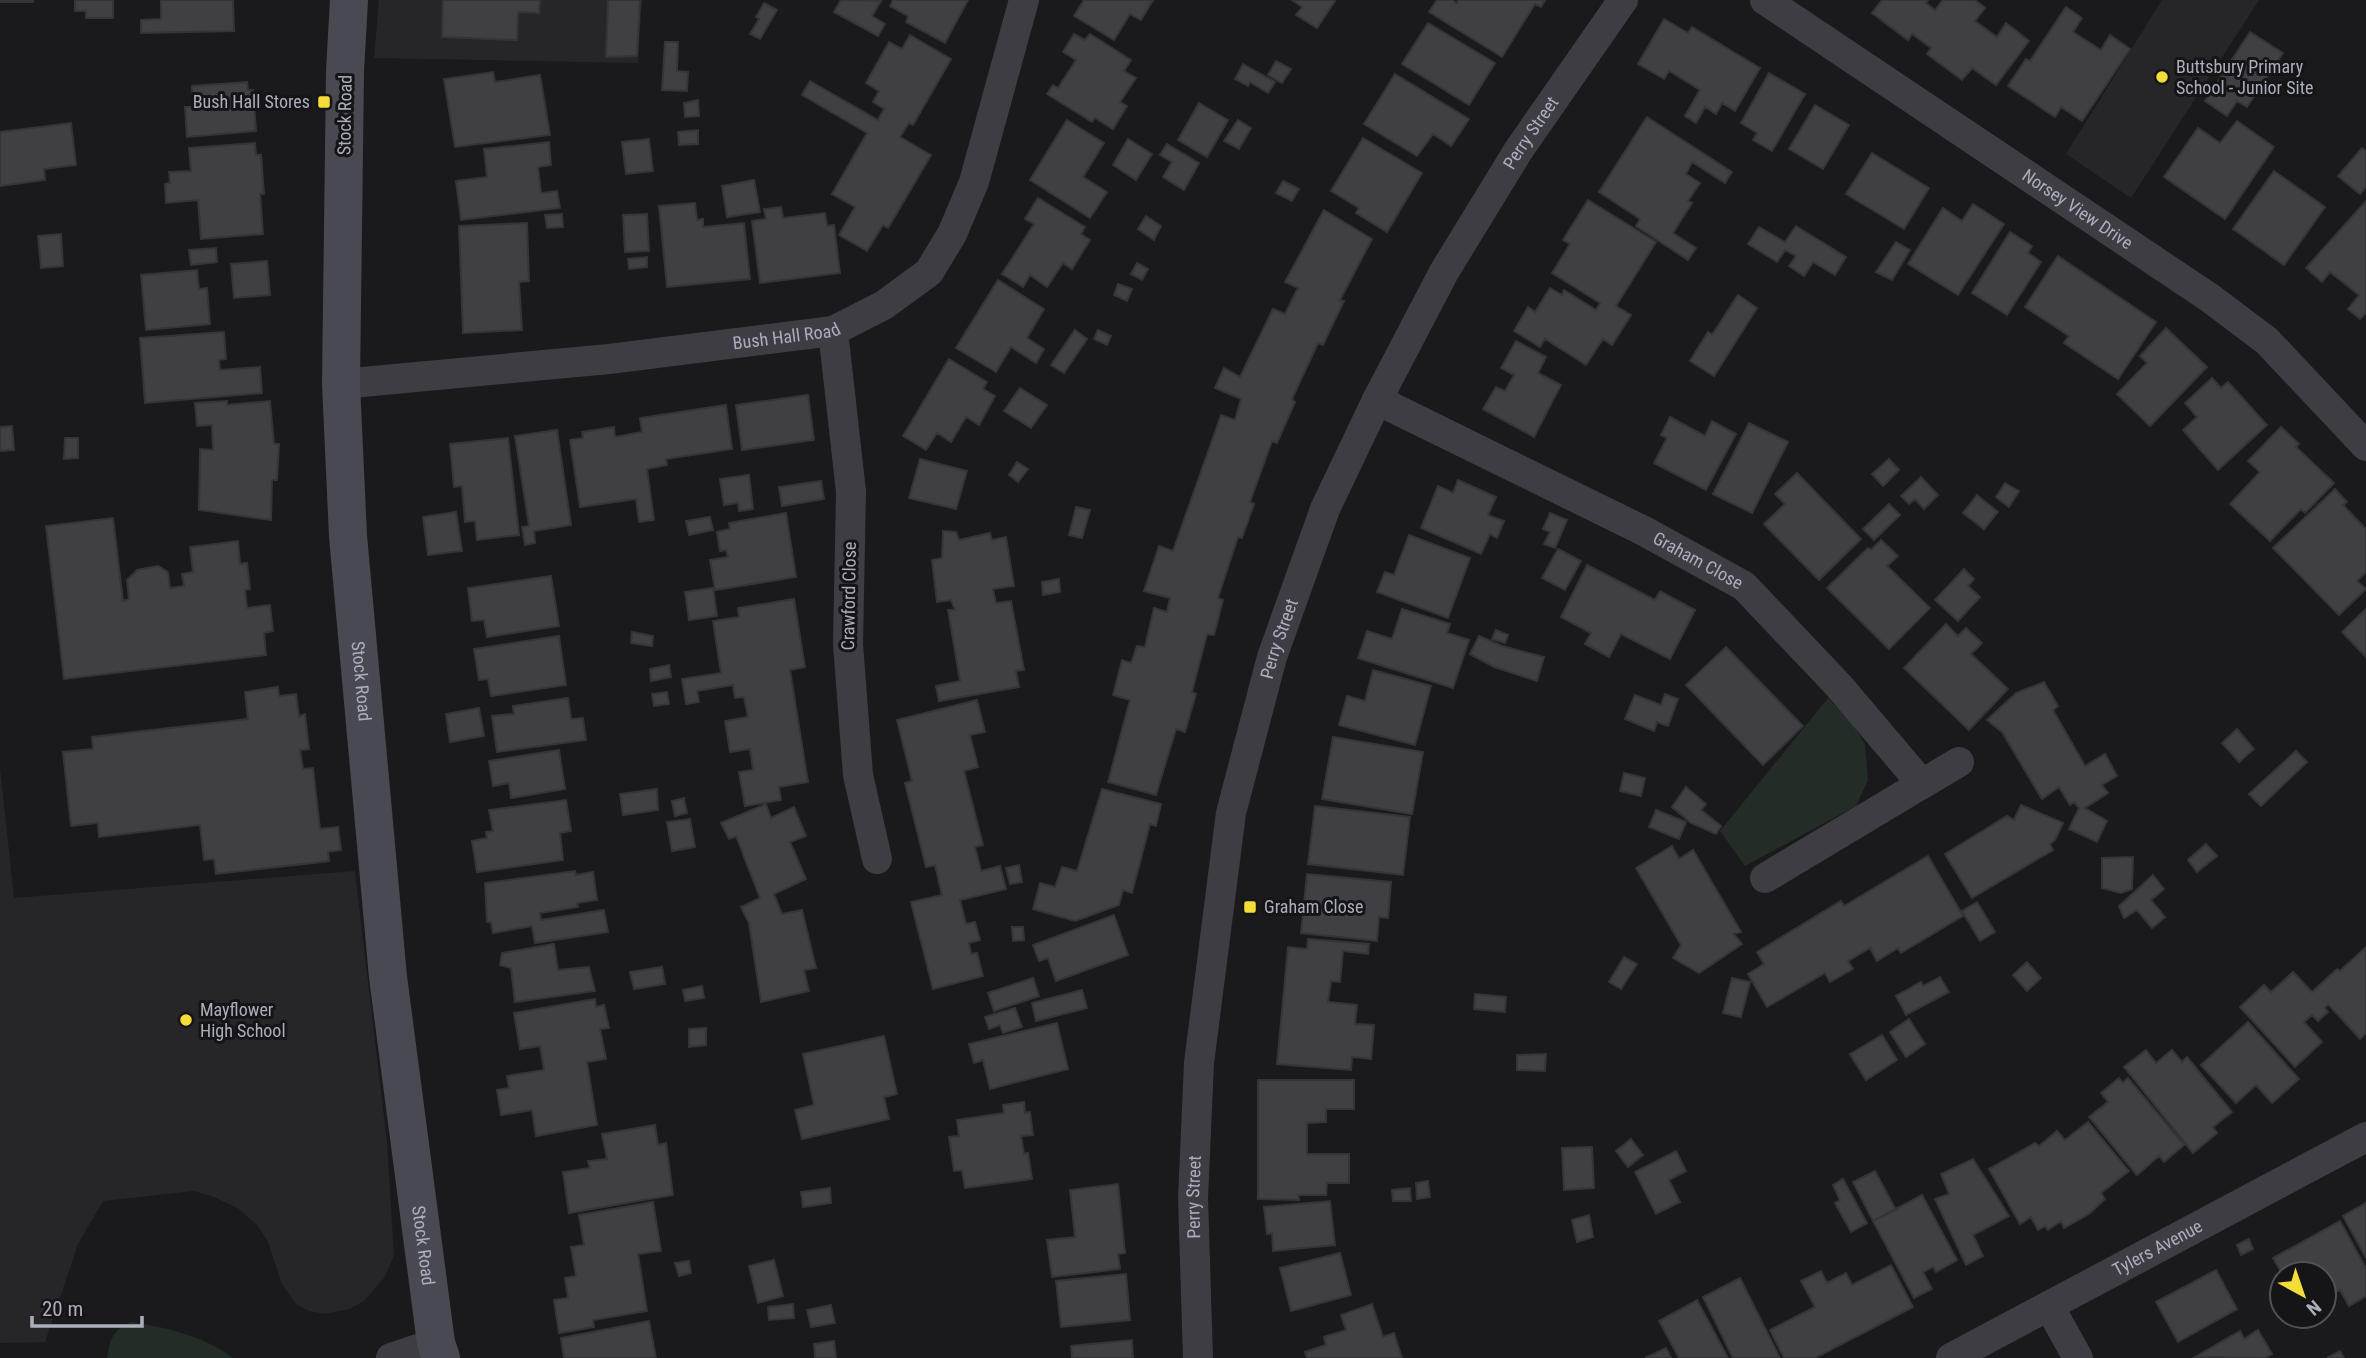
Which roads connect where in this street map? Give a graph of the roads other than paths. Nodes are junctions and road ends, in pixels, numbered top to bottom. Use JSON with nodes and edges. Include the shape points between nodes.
{"nodes":[{"id":1,"x":349,"y":0,"type":"edge"},
{"id":2,"x":1024,"y":0,"type":"edge"},
{"id":3,"x":1623,"y":0,"type":"edge"},
{"id":4,"x":1765,"y":0,"type":"edge"},
{"id":5,"x":833,"y":331,"type":"junction"},
{"id":6,"x":341,"y":384,"type":"junction"},
{"id":7,"x":1377,"y":400,"type":"junction"},
{"id":8,"x":2366,"y":446,"type":"edge"},
{"id":9,"x":1959,"y":762,"type":"dead end"},
{"id":10,"x":1922,"y":784,"type":"junction"},
{"id":11,"x":877,"y":859,"type":"dead end"},
{"id":12,"x":1765,"y":878,"type":"dead end"},
{"id":13,"x":2366,"y":1137,"type":"edge"},
{"id":14,"x":2049,"y":1306,"type":"junction"},
{"id":15,"x":439,"y":1350,"type":"edge"},
{"id":16,"x":391,"y":1358,"type":"edge"},
{"id":17,"x":1198,"y":1358,"type":"edge"},
{"id":18,"x":1951,"y":1358,"type":"edge"},
{"id":19,"x":2078,"y":1358,"type":"edge"}],
"edges":[{"from":1,"to":6,"type":"main road","name":"Stock Road"},
{"from":2,"to":5,"type":"street","name":"Bush Hall Road","via":[[974,182],[952,234],[929,272],[884,305]]},
{"from":3,"to":7,"type":"street","name":"Perry Street","via":[[1444,272]]},
{"from":4,"to":8,"type":"street","name":"Norsey View Drive","via":[[2210,298],[2267,341]]},
{"from":5,"to":6,"type":"street","name":"Bush Hall Road","via":[[608,359]]},
{"from":5,"to":11,"type":"street","name":"Crawford Close","via":[[851,492],[848,644],[858,775]]},
{"from":6,"to":15,"type":"main road","name":"Stock Road","via":[[348,536],[388,976]]},
{"from":7,"to":10,"type":"street","name":"Graham Close","via":[[1644,531],[1744,586],[1838,685]]},
{"from":7,"to":17,"type":"street","name":"Perry Street","via":[[1325,509],[1272,657],[1231,813],[1199,1063],[1194,1198]]},
{"from":9,"to":10,"type":"street"},
{"from":10,"to":12,"type":"street"},
{"from":13,"to":14,"type":"street","name":"Tylers Avenue"},
{"from":14,"to":18,"type":"street","name":"Tylers Avenue"},
{"from":14,"to":19,"type":"street"},
{"from":15,"to":16,"type":"street"}]}
